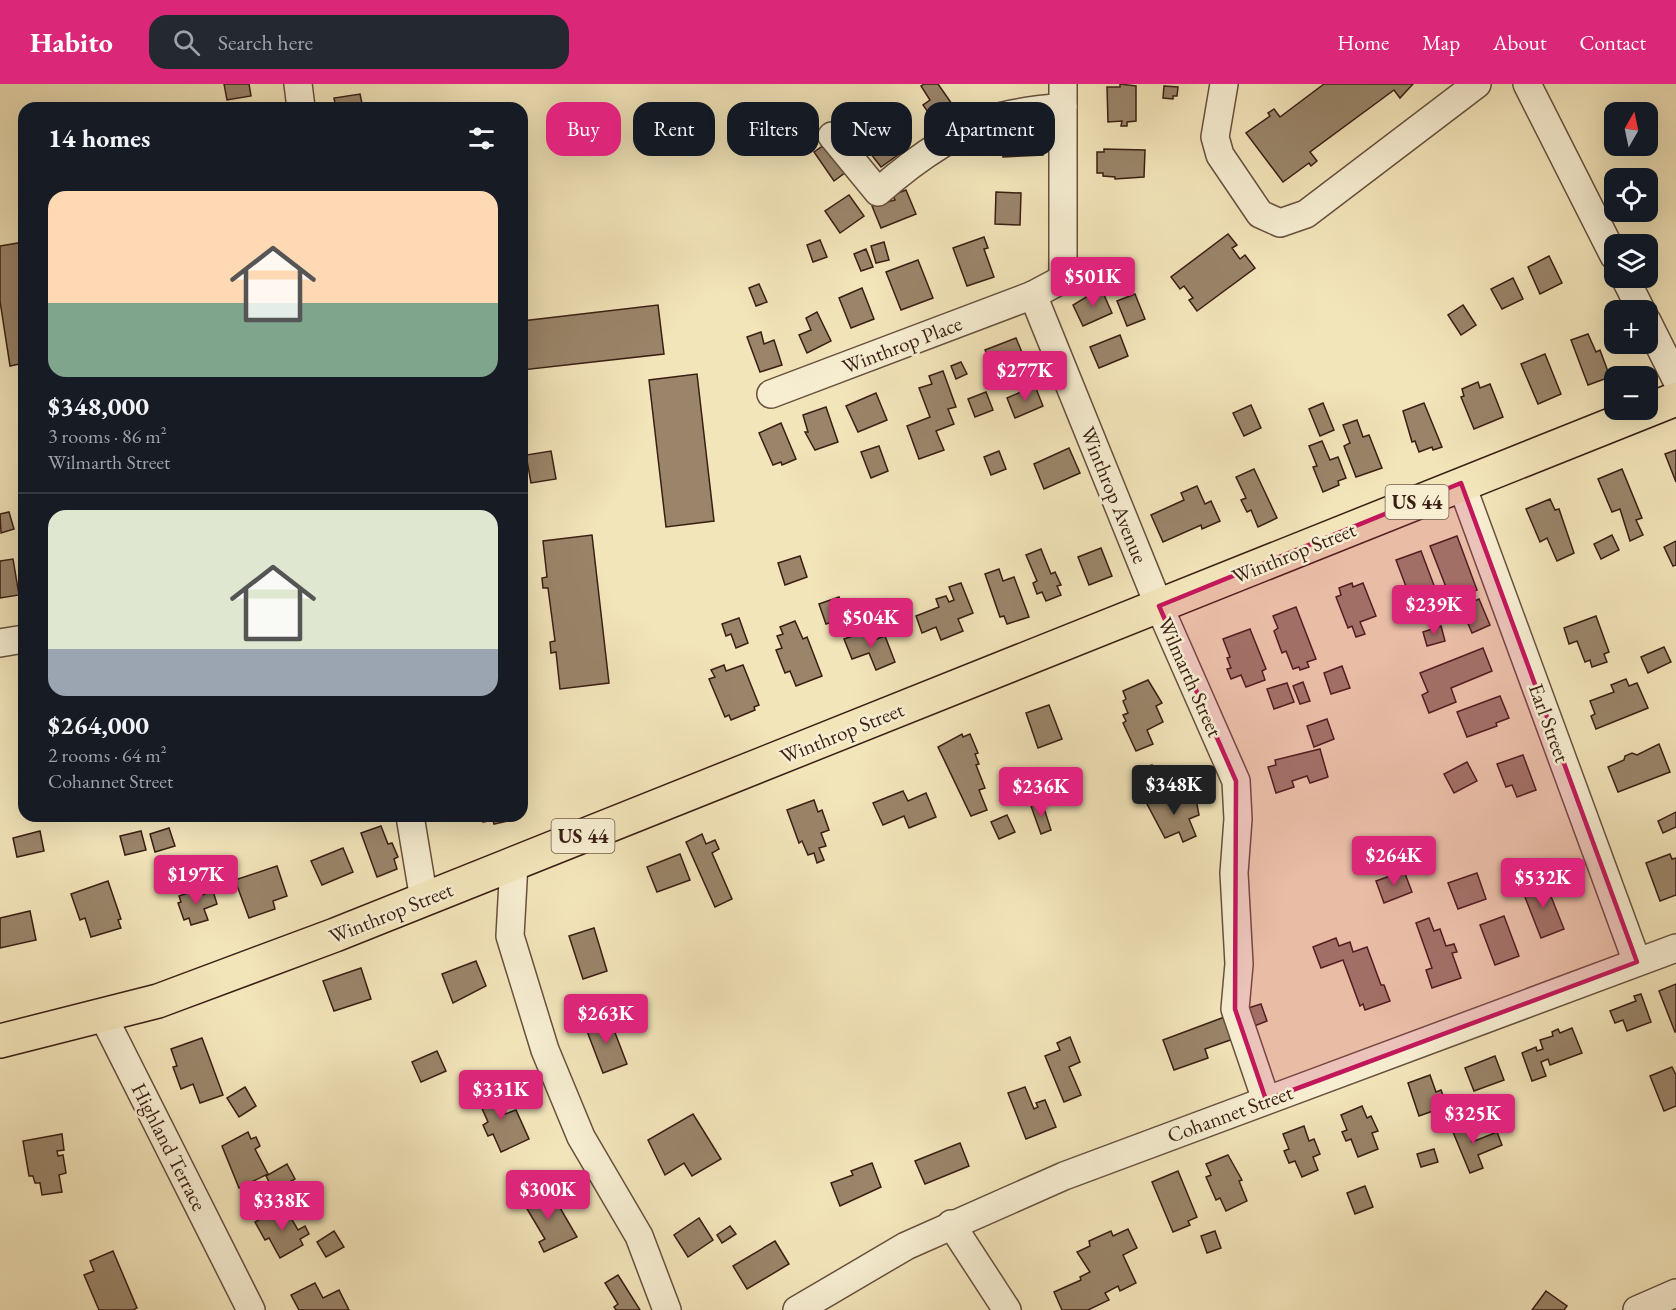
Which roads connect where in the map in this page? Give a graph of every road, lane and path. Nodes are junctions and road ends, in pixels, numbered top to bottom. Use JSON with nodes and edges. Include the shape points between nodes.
{"nodes":[{"id":1,"x":298,"y":84,"type":"edge"},
{"id":2,"x":1224,"y":84,"type":"edge"},
{"id":3,"x":1477,"y":84,"type":"edge"},
{"id":4,"x":1527,"y":84,"type":"edge"},
{"id":5,"x":1063,"y":95,"type":"edge"},
{"id":6,"x":300,"y":102,"type":"edge"},
{"id":7,"x":848,"y":156,"type":"edge"},
{"id":8,"x":1604,"y":236,"type":"edge"},
{"id":9,"x":1033,"y":295,"type":"junction"},
{"id":10,"x":1658,"y":343,"type":"edge"},
{"id":11,"x":1676,"y":379,"type":"edge"},
{"id":12,"x":771,"y":394,"type":"dead end"},
{"id":13,"x":1676,"y":399,"type":"edge"},
{"id":14,"x":1461,"y":483,"type":"junction"},
{"id":15,"x":1159,"y":606,"type":"junction"},
{"id":16,"x":18,"y":640,"type":"edge"},
{"id":17,"x":0,"y":643,"type":"edge"},
{"id":18,"x":411,"y":822,"type":"edge"},
{"id":19,"x":514,"y":863,"type":"junction"},
{"id":20,"x":424,"y":900,"type":"junction"},
{"id":21,"x":1676,"y":948,"type":"edge"},
{"id":22,"x":1637,"y":962,"type":"junction"},
{"id":23,"x":103,"y":1016,"type":"junction"},
{"id":24,"x":0,"y":1041,"type":"edge"},
{"id":25,"x":1266,"y":1100,"type":"junction"},
{"id":26,"x":951,"y":1224,"type":"junction"},
{"id":27,"x":1676,"y":1293,"type":"edge"},
{"id":28,"x":247,"y":1309,"type":"edge"},
{"id":29,"x":667,"y":1310,"type":"edge"},
{"id":30,"x":797,"y":1310,"type":"edge"},
{"id":31,"x":1007,"y":1310,"type":"edge"},
{"id":32,"x":1637,"y":1310,"type":"edge"}],
"edges":[{"from":1,"to":6,"type":"street"},
{"from":2,"to":3,"type":"street","via":[[1215,137],[1220,155],[1260,214],[1280,223],[1306,214]]},
{"from":4,"to":8,"type":"street"},
{"from":5,"to":7,"type":"street","via":[[984,123],[909,165],[878,192]]},
{"from":5,"to":9,"type":"street","via":[[1063,279]]},
{"from":9,"to":12,"type":"street","name":"Winthrop Place"},
{"from":9,"to":15,"type":"street","name":"Winthrop Avenue"},
{"from":10,"to":11,"type":"street"},
{"from":13,"to":14,"type":"highway","name":"Winthrop Street","number":"US 44"},
{"from":14,"to":15,"type":"highway","name":"Winthrop Street","number":"US 44"},
{"from":14,"to":22,"type":"street","name":"Earl Street"},
{"from":15,"to":19,"type":"highway","name":"Winthrop Street","number":"US 44"},
{"from":15,"to":25,"type":"street","name":"Wilmarth Street","via":[[1236,781],[1234,873],[1239,964],[1235,1009]]},
{"from":16,"to":17,"type":"street"},
{"from":18,"to":20,"type":"street"},
{"from":19,"to":20,"type":"highway","name":"Winthrop Street","number":"US 44"},
{"from":19,"to":29,"type":"street","via":[[510,936],[545,1050],[581,1137],[639,1236]]},
{"from":20,"to":23,"type":"highway","name":"Winthrop Street","number":"US 44","via":[[158,1001]]},
{"from":21,"to":22,"type":"street","name":"Cohannet Street"},
{"from":22,"to":25,"type":"street","name":"Cohannet Street"},
{"from":23,"to":24,"type":"highway","name":"Winthrop Street","number":"US 44"},
{"from":23,"to":28,"type":"street","name":"Highland Terrace"},
{"from":25,"to":26,"type":"street","name":"Cohannet Street","via":[[1074,1172]]},
{"from":26,"to":30,"type":"street","name":"Cohannet Street"},
{"from":26,"to":31,"type":"street"},
{"from":27,"to":32,"type":"street"}]}
